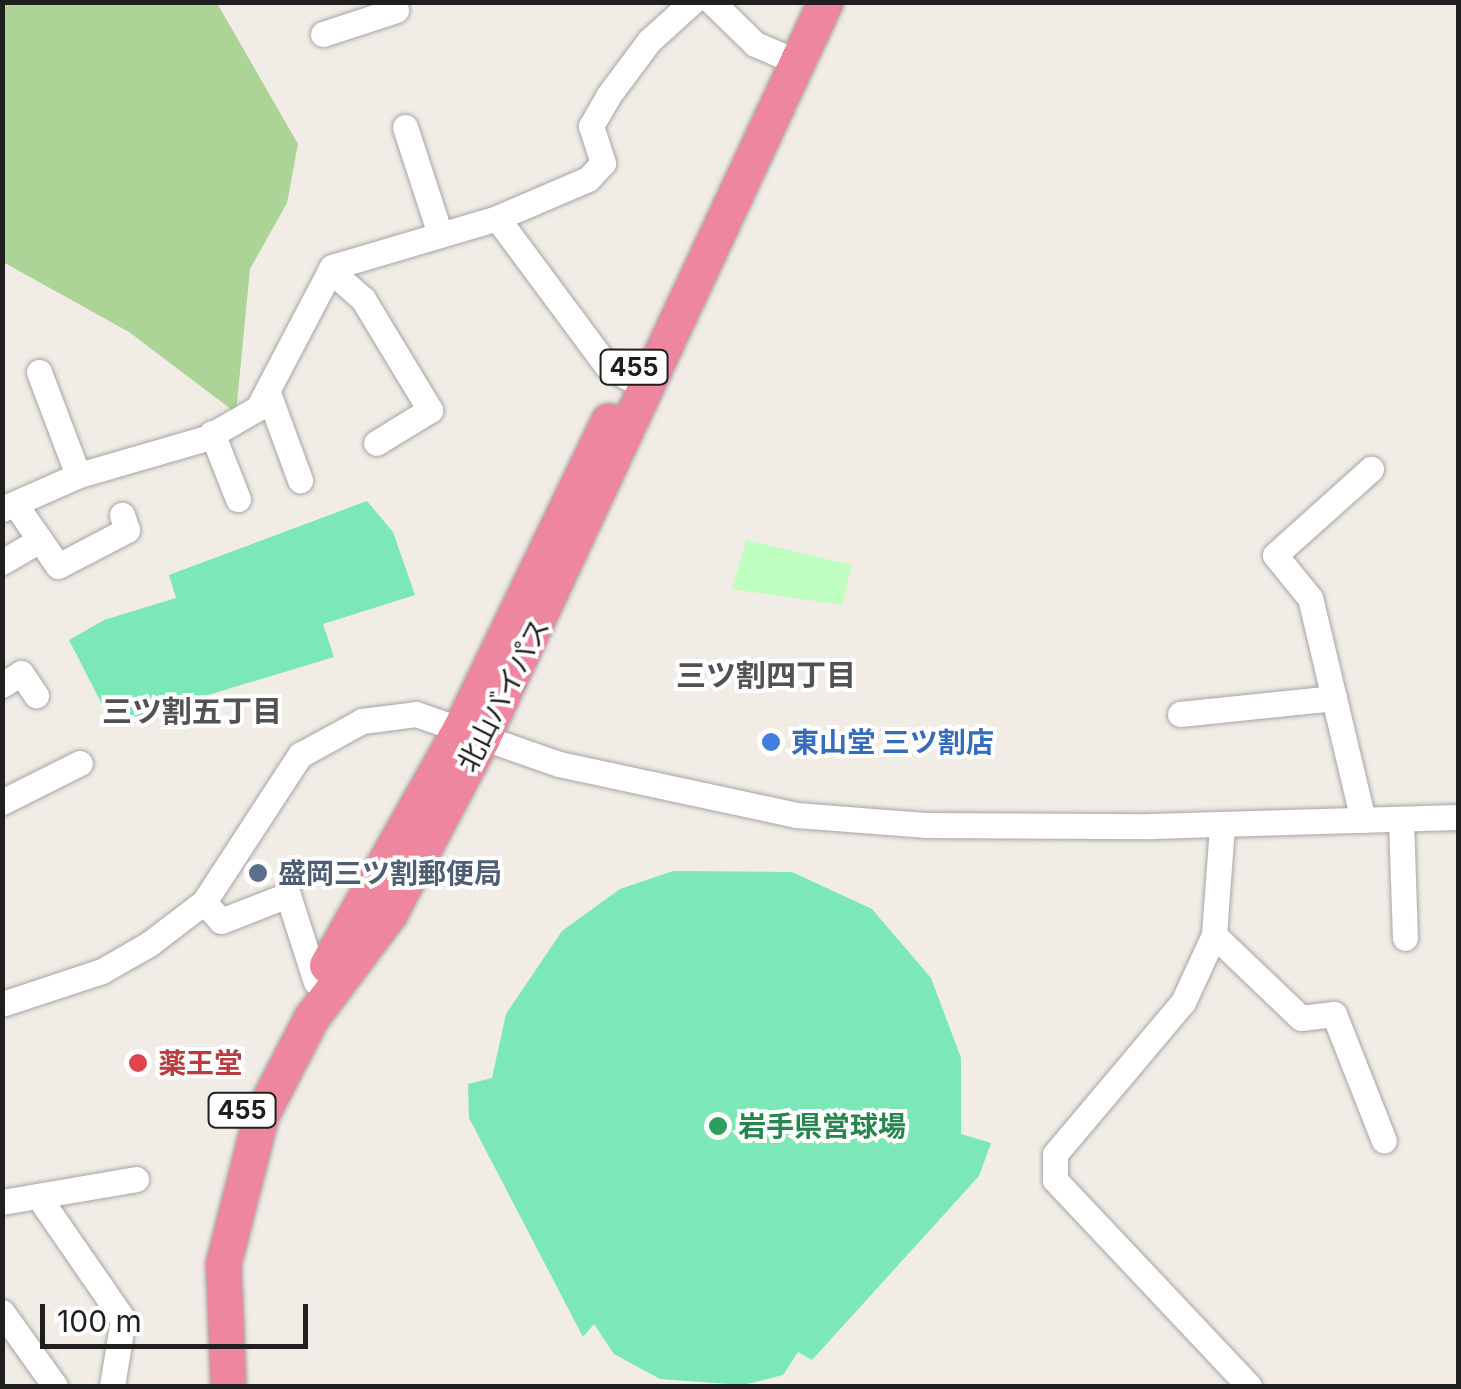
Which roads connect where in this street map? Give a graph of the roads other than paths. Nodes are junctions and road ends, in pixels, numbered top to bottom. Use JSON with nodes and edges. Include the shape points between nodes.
{"nodes":[{"id":1,"x":692,"y":2,"type":"edge"},
{"id":2,"x":712,"y":2,"type":"edge"},
{"id":3,"x":801,"y":2,"type":"edge"},
{"id":4,"x":825,"y":2,"type":"edge"},
{"id":5,"x":396,"y":10,"type":"dead end"},
{"id":6,"x":323,"y":34,"type":"dead end"},
{"id":7,"x":781,"y":55,"type":"junction"},
{"id":8,"x":405,"y":127,"type":"dead end"},
{"id":9,"x":497,"y":218,"type":"junction"},
{"id":10,"x":440,"y":234,"type":"junction"},
{"id":11,"x":330,"y":270,"type":"junction"},
{"id":12,"x":39,"y":372,"type":"dead end"},
{"id":13,"x":629,"y":378,"type":"junction"},
{"id":14,"x":268,"y":393,"type":"junction"},
{"id":15,"x":212,"y":433,"type":"junction"},
{"id":16,"x":376,"y":443,"type":"dead end"},
{"id":17,"x":1371,"y":468,"type":"dead end"},
{"id":18,"x":78,"y":475,"type":"junction"},
{"id":19,"x":300,"y":480,"type":"dead end"},
{"id":20,"x":238,"y":499,"type":"dead end"},
{"id":21,"x":9,"y":507,"type":"edge"},
{"id":22,"x":122,"y":515,"type":"dead end"},
{"id":23,"x":40,"y":540,"type":"junction"},
{"id":24,"x":2,"y":562,"type":"edge"},
{"id":25,"x":2,"y":685,"type":"edge"},
{"id":26,"x":36,"y":696,"type":"dead end"},
{"id":27,"x":1334,"y":698,"type":"junction"},
{"id":28,"x":1180,"y":714,"type":"dead end"},
{"id":29,"x":471,"y":733,"type":"junction"},
{"id":30,"x":80,"y":763,"type":"dead end"},
{"id":31,"x":2,"y":802,"type":"edge"},
{"id":32,"x":1458,"y":817,"type":"edge"},
{"id":33,"x":1400,"y":819,"type":"junction"},
{"id":34,"x":1363,"y":820,"type":"junction"},
{"id":35,"x":1222,"y":826,"type":"junction"},
{"id":36,"x":204,"y":902,"type":"junction"},
{"id":37,"x":1214,"y":935,"type":"junction"},
{"id":38,"x":1405,"y":938,"type":"dead end"},
{"id":39,"x":316,"y":982,"type":"junction"},
{"id":40,"x":2,"y":1004,"type":"edge"},
{"id":41,"x":1384,"y":1141,"type":"dead end"},
{"id":42,"x":136,"y":1179,"type":"dead end"},
{"id":43,"x":38,"y":1196,"type":"junction"},
{"id":44,"x":2,"y":1202,"type":"edge"},
{"id":45,"x":2,"y":1312,"type":"edge"},
{"id":46,"x":55,"y":1386,"type":"edge"},
{"id":47,"x":112,"y":1386,"type":"edge"},
{"id":48,"x":209,"y":1386,"type":"edge"},
{"id":49,"x":228,"y":1386,"type":"edge"},
{"id":50,"x":1249,"y":1386,"type":"edge"}],
"edges":[{"from":1,"to":9,"type":"street","via":[[649,42],[591,126],[603,163],[588,179]]},
{"from":2,"to":7,"type":"street","via":[[755,44]]},
{"from":3,"to":7,"type":"highway","name":"北山バイパス","number":"455"},
{"from":4,"to":29,"type":"highway","name":"北山バイパス","number":"455"},
{"from":5,"to":6,"type":"street"},
{"from":7,"to":13,"type":"highway","name":"北山バイパス","number":"455"},
{"from":8,"to":10,"type":"street"},
{"from":9,"to":10,"type":"street"},
{"from":9,"to":13,"type":"street","via":[[607,366]]},
{"from":10,"to":11,"type":"street"},
{"from":11,"to":14,"type":"street"},
{"from":11,"to":16,"type":"street","via":[[362,300],[430,410]]},
{"from":12,"to":18,"type":"street"},
{"from":13,"to":29,"type":"highway","name":"北山バイパス","number":"455"},
{"from":14,"to":15,"type":"street","via":[[258,408]]},
{"from":14,"to":19,"type":"street"},
{"from":15,"to":18,"type":"street"},
{"from":15,"to":20,"type":"street"},
{"from":17,"to":27,"type":"street","via":[[1276,555],[1310,598]]},
{"from":18,"to":21,"type":"street"},
{"from":21,"to":23,"type":"street"},
{"from":22,"to":23,"type":"street","via":[[128,530],[58,566]]},
{"from":23,"to":24,"type":"street"},
{"from":25,"to":26,"type":"street","via":[[22,673]]},
{"from":27,"to":28,"type":"street"},
{"from":27,"to":34,"type":"street"},
{"from":29,"to":35,"type":"street","via":[[558,764],[796,815],[925,824]]},
{"from":29,"to":36,"type":"street","via":[[416,714],[362,721],[300,755]]},
{"from":29,"to":39,"type":"highway","name":"北山バイパス","number":"455"},
{"from":29,"to":49,"type":"highway","name":"北山バイパス","number":"455","via":[[389,914],[311,1018],[261,1116],[223,1264]]},
{"from":30,"to":31,"type":"street"},
{"from":32,"to":33,"type":"street"},
{"from":33,"to":34,"type":"street"},
{"from":33,"to":38,"type":"street"},
{"from":34,"to":35,"type":"street"},
{"from":35,"to":37,"type":"street"},
{"from":36,"to":39,"type":"street","via":[[221,921],[288,895]]},
{"from":36,"to":40,"type":"street","via":[[102,970]]},
{"from":37,"to":41,"type":"street","via":[[1301,1018],[1334,1014]]},
{"from":37,"to":50,"type":"street","via":[[1183,1002],[1055,1154],[1055,1180]]},
{"from":39,"to":48,"type":"highway","name":"北山バイパス","number":"455","via":[[260,1069],[224,1164],[202,1308]]},
{"from":42,"to":43,"type":"street"},
{"from":43,"to":44,"type":"street"},
{"from":43,"to":47,"type":"street","via":[[122,1319]]},
{"from":45,"to":46,"type":"street"}]}
